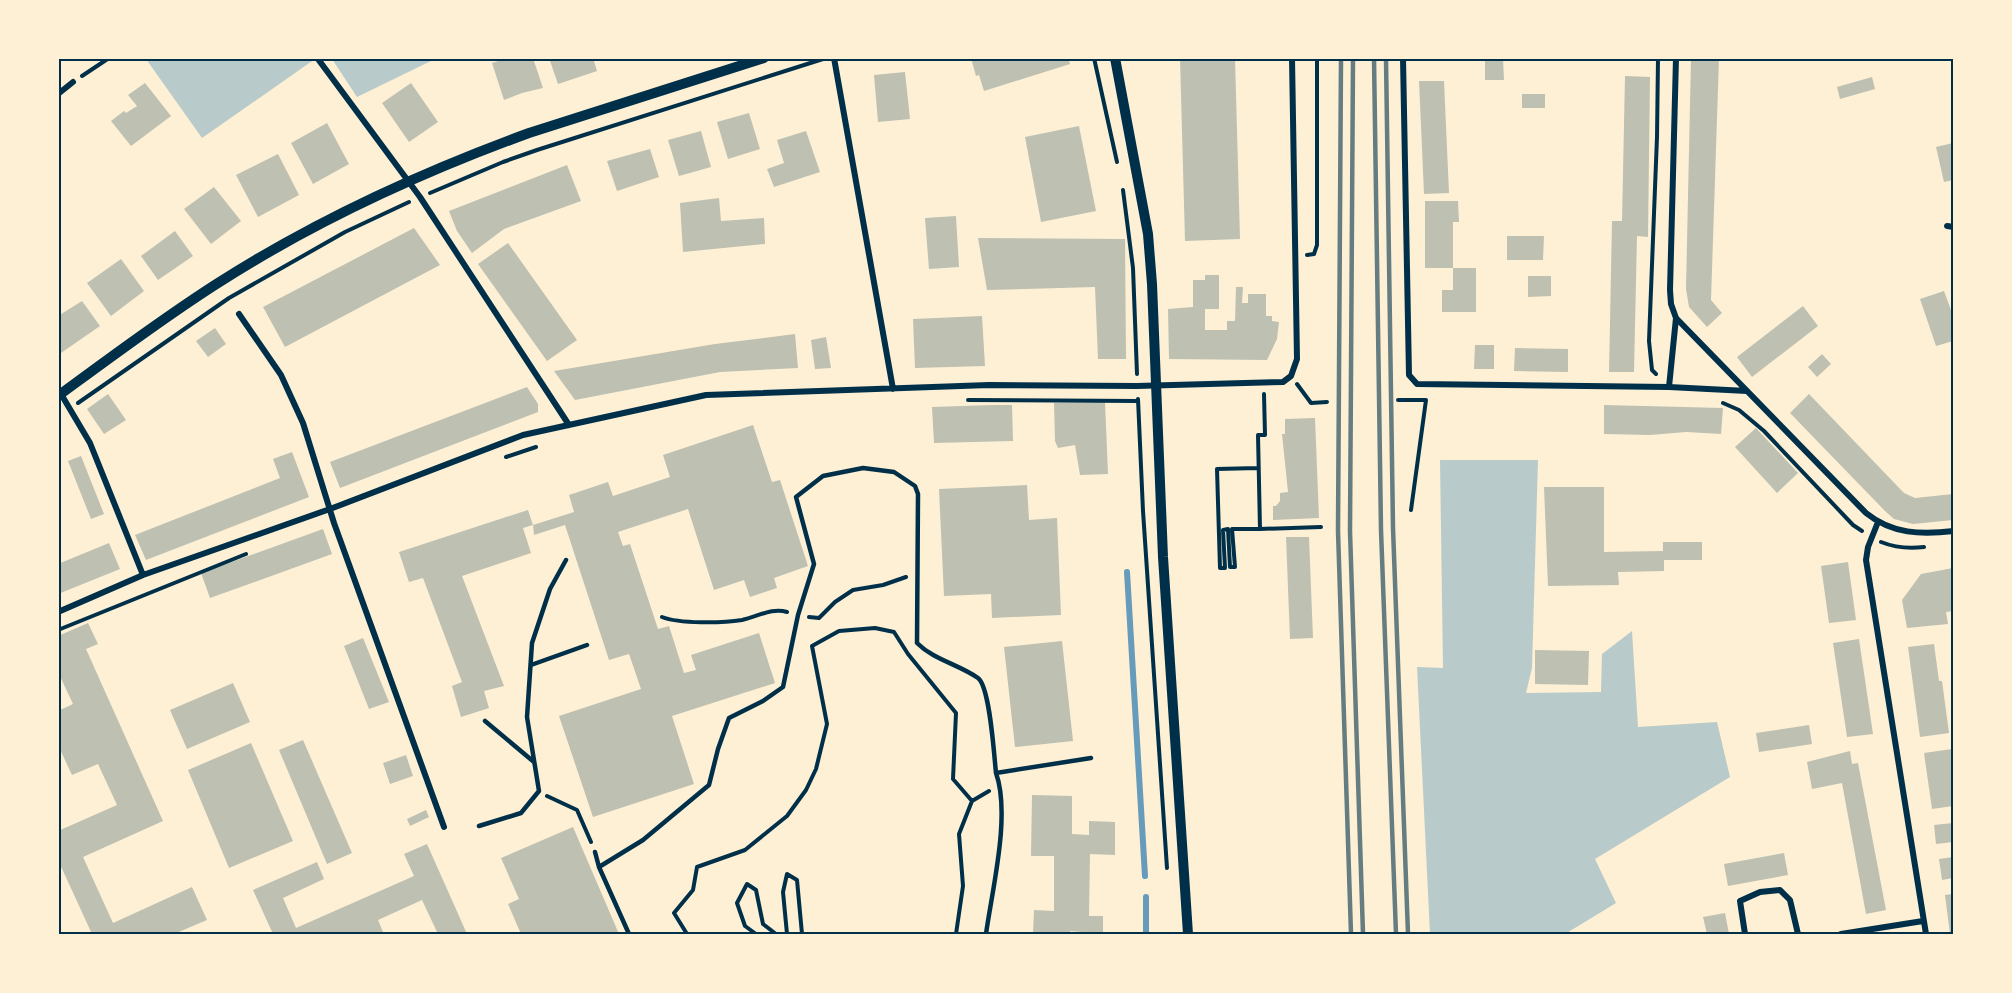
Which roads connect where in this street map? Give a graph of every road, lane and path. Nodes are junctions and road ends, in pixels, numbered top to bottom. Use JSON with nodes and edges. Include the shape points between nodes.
{"nodes":[{"id":1,"x":109,"y":58,"type":"edge"},
{"id":2,"x":764,"y":58,"type":"edge"},
{"id":3,"x":824,"y":58,"type":"edge"},
{"id":4,"x":834,"y":58,"type":"edge"},
{"id":5,"x":1094,"y":58,"type":"edge"},
{"id":6,"x":1115,"y":58,"type":"edge"},
{"id":7,"x":1292,"y":58,"type":"edge"},
{"id":8,"x":1317,"y":58,"type":"edge"},
{"id":9,"x":1403,"y":58,"type":"edge"},
{"id":10,"x":1658,"y":58,"type":"edge"},
{"id":11,"x":1676,"y":58,"type":"edge"},
{"id":12,"x":318,"y":59,"type":"edge"},
{"id":13,"x":73,"y":82,"type":"joint"},
{"id":14,"x":58,"y":94,"type":"edge"},
{"id":15,"x":1119,"y":171,"type":"dead end"},
{"id":16,"x":408,"y":183,"type":"junction"},
{"id":17,"x":1121,"y":183,"type":"dead end"},
{"id":18,"x":420,"y":197,"type":"junction"},
{"id":19,"x":1294,"y":255,"type":"junction"},
{"id":20,"x":219,"y":282,"type":"junction"},
{"id":21,"x":229,"y":298,"type":"junction"},
{"id":22,"x":238,"y":314,"type":"joint"},
{"id":23,"x":1676,"y":318,"type":"junction"},
{"id":24,"x":1292,"y":376,"type":"junction"},
{"id":25,"x":1263,"y":384,"type":"junction"},
{"id":26,"x":1156,"y":385,"type":"junction"},
{"id":27,"x":1137,"y":386,"type":"junction"},
{"id":28,"x":1669,"y":386,"type":"junction"},
{"id":29,"x":893,"y":389,"type":"junction"},
{"id":30,"x":1747,"y":391,"type":"junction"},
{"id":31,"x":60,"y":395,"type":"edge"},
{"id":32,"x":964,"y":400,"type":"dead end"},
{"id":33,"x":1398,"y":400,"type":"dead end"},
{"id":34,"x":1138,"y":401,"type":"dead end"},
{"id":35,"x":1327,"y":402,"type":"dead end"},
{"id":36,"x":1721,"y":402,"type":"dead end"},
{"id":37,"x":71,"y":408,"type":"junction"},
{"id":38,"x":569,"y":425,"type":"junction"},
{"id":39,"x":538,"y":446,"type":"dead end"},
{"id":40,"x":496,"y":461,"type":"dead end"},
{"id":41,"x":1258,"y":468,"type":"junction"},
{"id":42,"x":330,"y":509,"type":"junction"},
{"id":43,"x":1411,"y":510,"type":"dead end"},
{"id":44,"x":1878,"y":522,"type":"junction"},
{"id":45,"x":1321,"y":527,"type":"dead end"},
{"id":46,"x":1260,"y":529,"type":"junction"},
{"id":47,"x":1953,"y":531,"type":"edge"},
{"id":48,"x":1871,"y":538,"type":"junction"},
{"id":49,"x":247,"y":554,"type":"dead end"},
{"id":50,"x":566,"y":560,"type":"dead end"},
{"id":51,"x":143,"y":575,"type":"junction"},
{"id":52,"x":58,"y":612,"type":"edge"},
{"id":53,"x":58,"y":630,"type":"edge"},
{"id":54,"x":587,"y":645,"type":"dead end"},
{"id":55,"x":531,"y":665,"type":"junction"},
{"id":56,"x":485,"y":721,"type":"dead end"},
{"id":57,"x":1091,"y":758,"type":"dead end"},
{"id":58,"x":534,"y":762,"type":"junction"},
{"id":59,"x":996,"y":773,"type":"junction"},
{"id":60,"x":1000,"y":785,"type":"junction"},
{"id":61,"x":539,"y":791,"type":"junction"},
{"id":62,"x":972,"y":801,"type":"junction"},
{"id":63,"x":479,"y":826,"type":"dead end"},
{"id":64,"x":444,"y":827,"type":"dead end"},
{"id":65,"x":595,"y":852,"type":"joint"},
{"id":66,"x":599,"y":867,"type":"junction"},
{"id":67,"x":1923,"y":921,"type":"junction"},
{"id":68,"x":629,"y":934,"type":"edge"},
{"id":69,"x":687,"y":934,"type":"edge"},
{"id":70,"x":756,"y":934,"type":"edge"},
{"id":71,"x":776,"y":934,"type":"edge"},
{"id":72,"x":787,"y":934,"type":"edge"},
{"id":73,"x":802,"y":934,"type":"edge"},
{"id":74,"x":956,"y":934,"type":"edge"},
{"id":75,"x":986,"y":934,"type":"edge"},
{"id":76,"x":1188,"y":934,"type":"edge"},
{"id":77,"x":1745,"y":934,"type":"edge"},
{"id":78,"x":1798,"y":934,"type":"edge"},
{"id":79,"x":1841,"y":934,"type":"edge"},
{"id":80,"x":1926,"y":934,"type":"edge"}],
"edges":[{"from":1,"to":13,"type":"path"},
{"from":2,"to":16,"type":"street","via":[[564,121]]},
{"from":3,"to":18,"type":"path","via":[[512,159]]},
{"from":4,"to":29,"type":"street"},
{"from":5,"to":15,"type":"path"},
{"from":6,"to":26,"type":"street","via":[[1148,234]]},
{"from":7,"to":19,"type":"street"},
{"from":8,"to":19,"type":"path","via":[[1317,249],[1314,254]]},
{"from":9,"to":28,"type":"street","via":[[1409,375],[1418,384]]},
{"from":10,"to":28,"type":"path","via":[[1649,341],[1653,370]]},
{"from":11,"to":23,"type":"street","via":[[1670,290]]},
{"from":12,"to":16,"type":"street"},
{"from":13,"to":14,"type":"street"},
{"from":16,"to":18,"type":"street"},
{"from":16,"to":20,"type":"street","via":[[297,237]]},
{"from":17,"to":27,"type":"path","via":[[1133,268]]},
{"from":18,"to":21,"type":"path","via":[[345,232]]},
{"from":18,"to":38,"type":"street"},
{"from":19,"to":24,"type":"street","via":[[1297,359]]},
{"from":20,"to":21,"type":"path"},
{"from":20,"to":31,"type":"street"},
{"from":21,"to":22,"type":"path"},
{"from":21,"to":37,"type":"path"},
{"from":22,"to":42,"type":"street","via":[[286,385],[303,423]]},
{"from":23,"to":28,"type":"street"},
{"from":23,"to":30,"type":"street"},
{"from":24,"to":25,"type":"street","via":[[1283,382]]},
{"from":24,"to":35,"type":"path","via":[[1311,403]]},
{"from":25,"to":26,"type":"street"},
{"from":25,"to":41,"type":"path","via":[[1265,435],[1258,435]]},
{"from":26,"to":27,"type":"street"},
{"from":26,"to":76,"type":"street","via":[[1163,557]]},
{"from":27,"to":29,"type":"street","via":[[989,384]]},
{"from":28,"to":30,"type":"street"},
{"from":29,"to":38,"type":"street","via":[[706,395]]},
{"from":30,"to":44,"type":"street"},
{"from":31,"to":37,"type":"street"},
{"from":32,"to":34,"type":"path"},
{"from":33,"to":43,"type":"path","via":[[1426,400]]},
{"from":36,"to":48,"type":"path","via":[[1740,410],[1764,430],[1853,525]]},
{"from":37,"to":51,"type":"street","via":[[90,443]]},
{"from":38,"to":42,"type":"street","via":[[523,435]]},
{"from":39,"to":40,"type":"path"},
{"from":41,"to":46,"type":"path"},
{"from":41,"to":46,"type":"path","via":[[1216,469],[1220,568],[1224,568],[1223,530],[1228,529],[1230,567],[1234,567],[1232,528]]},
{"from":42,"to":51,"type":"street"},
{"from":42,"to":64,"type":"street"},
{"from":44,"to":47,"type":"street","via":[[1910,533]]},
{"from":44,"to":48,"type":"street"},
{"from":45,"to":46,"type":"path"},
{"from":48,"to":67,"type":"street","via":[[1866,560]]},
{"from":49,"to":53,"type":"path"},
{"from":50,"to":55,"type":"lane","via":[[550,589],[532,643]]},
{"from":51,"to":52,"type":"street"},
{"from":54,"to":55,"type":"lane"},
{"from":55,"to":58,"type":"lane","via":[[527,717]]},
{"from":56,"to":58,"type":"lane"},
{"from":57,"to":59,"type":"lane"},
{"from":58,"to":61,"type":"lane"},
{"from":59,"to":60,"type":"lane"},
{"from":59,"to":66,"type":"lane","via":[[987,693],[980,679],[917,643],[915,486],[894,472],[863,468],[823,476],[796,497],[814,564],[798,615],[783,687],[729,718],[709,785],[643,840]]},
{"from":60,"to":62,"type":"path"},
{"from":60,"to":75,"type":"lane","via":[[1002,819]]},
{"from":61,"to":63,"type":"lane","via":[[521,813]]},
{"from":61,"to":65,"type":"path","via":[[577,810]]},
{"from":62,"to":69,"type":"path","via":[[953,779],[956,713],[894,632],[875,628],[839,631],[812,646],[827,724],[816,769],[806,790],[787,816],[745,850],[697,867],[693,890],[674,914]]},
{"from":62,"to":74,"type":"path","via":[[959,834],[963,886]]},
{"from":65,"to":66,"type":"lane"},
{"from":66,"to":68,"type":"lane"},
{"from":67,"to":79,"type":"street"},
{"from":67,"to":80,"type":"street"},
{"from":70,"to":71,"type":"path","via":[[745,926],[737,903],[747,884],[756,890],[763,924]]},
{"from":72,"to":73,"type":"path","via":[[783,892],[787,874],[797,880]]},
{"from":77,"to":78,"type":"street","via":[[1740,901],[1760,892],[1780,890],[1790,900]]}]}
